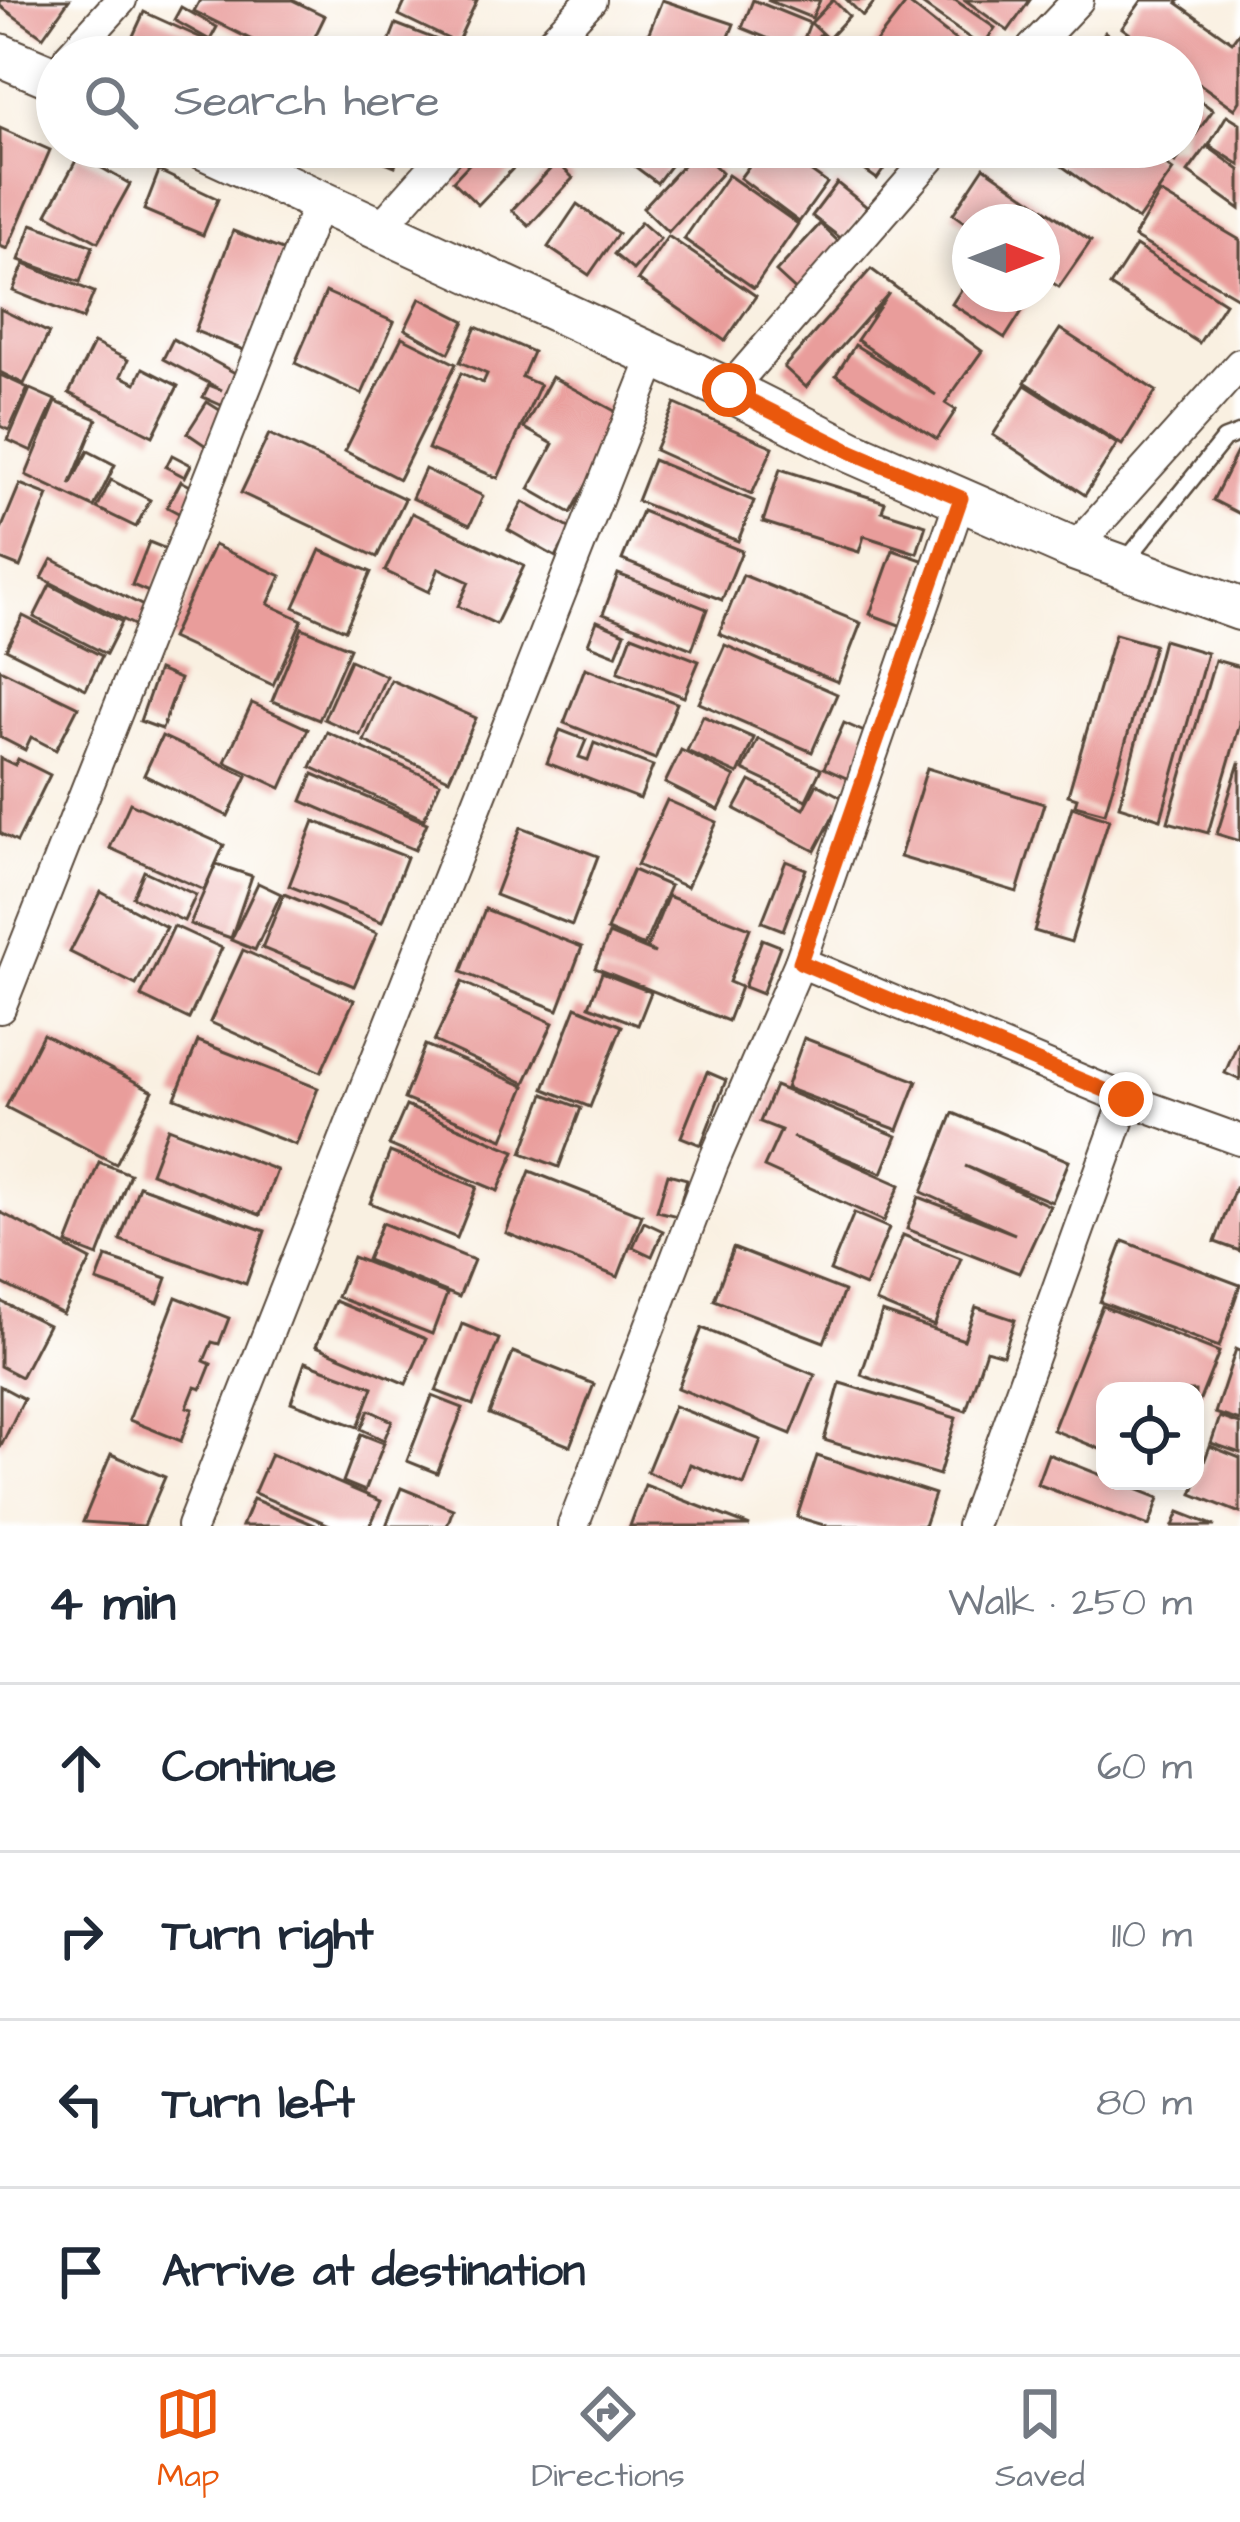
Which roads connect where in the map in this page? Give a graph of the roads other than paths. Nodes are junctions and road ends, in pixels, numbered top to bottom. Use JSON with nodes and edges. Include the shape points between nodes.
{"nodes":[{"id":1,"x":121,"y":0,"type":"edge"},
{"id":2,"x":591,"y":0,"type":"edge"},
{"id":3,"x":1078,"y":0,"type":"edge"},
{"id":4,"x":90,"y":36,"type":"edge"},
{"id":5,"x":557,"y":36,"type":"edge"},
{"id":6,"x":1044,"y":36,"type":"edge"},
{"id":7,"x":0,"y":55,"type":"edge"},
{"id":8,"x":36,"y":65,"type":"edge"},
{"id":9,"x":247,"y":168,"type":"edge"},
{"id":10,"x":433,"y":168,"type":"edge"},
{"id":11,"x":922,"y":168,"type":"edge"},
{"id":12,"x":320,"y":202,"type":"junction"},
{"id":13,"x":380,"y":228,"type":"junction"},
{"id":14,"x":654,"y":356,"type":"junction"},
{"id":15,"x":1240,"y":364,"type":"edge"},
{"id":16,"x":729,"y":390,"type":"junction"},
{"id":17,"x":1240,"y":434,"type":"edge"},
{"id":18,"x":961,"y":498,"type":"junction"},
{"id":19,"x":1074,"y":548,"type":"junction"},
{"id":20,"x":1121,"y":566,"type":"junction"},
{"id":21,"x":1240,"y":609,"type":"edge"},
{"id":22,"x":800,"y":962,"type":"junction"},
{"id":23,"x":0,"y":1008,"type":"edge"},
{"id":24,"x":1126,"y":1099,"type":"junction"},
{"id":25,"x":1240,"y":1140,"type":"edge"},
{"id":26,"x":192,"y":1526,"type":"edge"},
{"id":27,"x":573,"y":1526,"type":"edge"},
{"id":28,"x":972,"y":1526,"type":"edge"}],
"edges":[{"from":1,"to":4,"type":"street"},
{"from":2,"to":5,"type":"street"},
{"from":3,"to":6,"type":"street"},
{"from":7,"to":8,"type":"street"},
{"from":9,"to":12,"type":"street"},
{"from":10,"to":13,"type":"street"},
{"from":11,"to":16,"type":"street"},
{"from":12,"to":13,"type":"street"},
{"from":12,"to":23,"type":"street"},
{"from":13,"to":14,"type":"street"},
{"from":14,"to":16,"type":"street"},
{"from":14,"to":26,"type":"street"},
{"from":15,"to":19,"type":"street"},
{"from":16,"to":18,"type":"street"},
{"from":17,"to":20,"type":"lane","via":[[1224,439]]},
{"from":18,"to":19,"type":"street"},
{"from":18,"to":22,"type":"street"},
{"from":19,"to":20,"type":"street"},
{"from":20,"to":21,"type":"street"},
{"from":22,"to":24,"type":"street"},
{"from":22,"to":27,"type":"street"},
{"from":24,"to":25,"type":"street"},
{"from":24,"to":28,"type":"street"}]}
